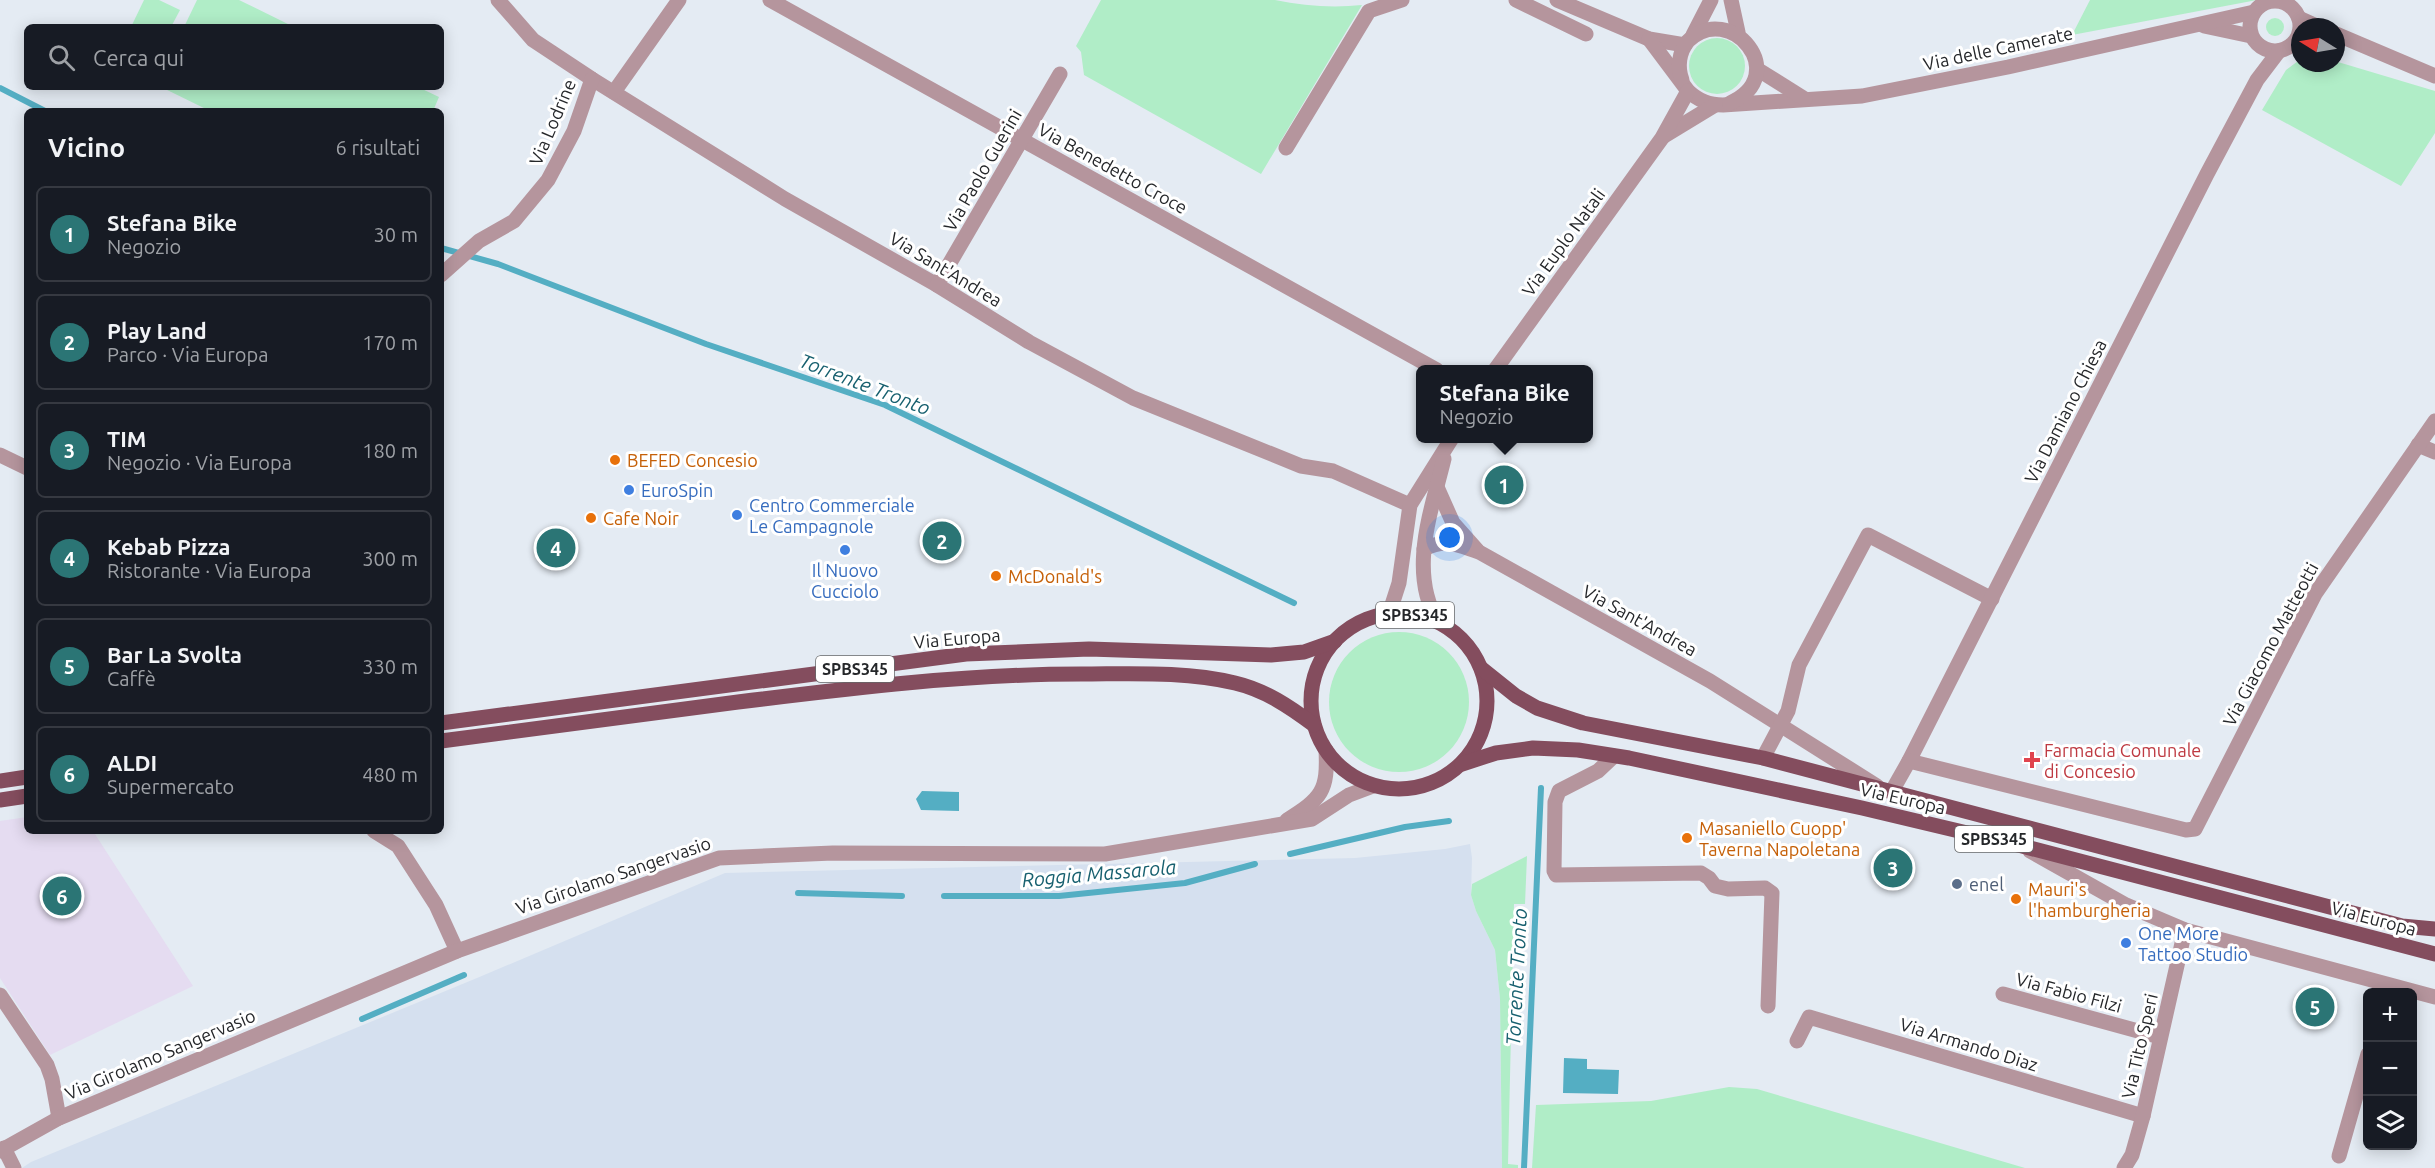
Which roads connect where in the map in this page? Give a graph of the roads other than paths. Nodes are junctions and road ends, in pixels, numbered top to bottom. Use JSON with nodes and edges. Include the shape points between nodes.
{"nodes":[{"id":1,"x":498,"y":0,"type":"edge"},
{"id":2,"x":679,"y":0,"type":"edge"},
{"id":3,"x":770,"y":0,"type":"edge"},
{"id":4,"x":1402,"y":0,"type":"edge"},
{"id":5,"x":1516,"y":0,"type":"edge"},
{"id":6,"x":1557,"y":0,"type":"edge"},
{"id":7,"x":1711,"y":0,"type":"edge"},
{"id":8,"x":1731,"y":0,"type":"edge"},
{"id":9,"x":1368,"y":6,"type":"edge"},
{"id":10,"x":2254,"y":12,"type":"junction"},
{"id":11,"x":2299,"y":18,"type":"edge"},
{"id":12,"x":2198,"y":24,"type":"junction"},
{"id":13,"x":1738,"y":32,"type":"junction"},
{"id":14,"x":1586,"y":34,"type":"dead end"},
{"id":15,"x":2345,"y":38,"type":"edge"},
{"id":16,"x":1649,"y":39,"type":"junction"},
{"id":17,"x":1689,"y":40,"type":"junction"},
{"id":18,"x":2255,"y":41,"type":"junction"},
{"id":19,"x":2345,"y":43,"type":"edge"},
{"id":20,"x":2356,"y":43,"type":"junction"},
{"id":21,"x":2291,"y":46,"type":"edge"},
{"id":22,"x":2279,"y":51,"type":"junction"},
{"id":23,"x":1757,"y":69,"type":"junction"},
{"id":24,"x":1060,"y":74,"type":"dead end"},
{"id":25,"x":2435,"y":76,"type":"edge"},
{"id":26,"x":592,"y":79,"type":"junction"},
{"id":27,"x":2258,"y":80,"type":"junction"},
{"id":28,"x":1685,"y":87,"type":"junction"},
{"id":29,"x":614,"y":92,"type":"junction"},
{"id":30,"x":1805,"y":99,"type":"junction"},
{"id":31,"x":1723,"y":104,"type":"junction"},
{"id":32,"x":1662,"y":138,"type":"junction"},
{"id":33,"x":1022,"y":140,"type":"junction"},
{"id":34,"x":1286,"y":148,"type":"dead end"},
{"id":35,"x":444,"y":272,"type":"edge"},
{"id":36,"x":937,"y":285,"type":"junction"},
{"id":37,"x":1430,"y":365,"type":"edge"},
{"id":38,"x":1498,"y":365,"type":"edge"},
{"id":39,"x":2435,"y":420,"type":"edge"},
{"id":40,"x":1449,"y":443,"type":"edge"},
{"id":41,"x":1450,"y":443,"type":"edge"},
{"id":42,"x":2418,"y":445,"type":"junction"},
{"id":43,"x":2435,"y":452,"type":"edge"},
{"id":44,"x":0,"y":455,"type":"edge"},
{"id":45,"x":24,"y":467,"type":"edge"},
{"id":46,"x":1437,"y":487,"type":"junction"},
{"id":47,"x":1410,"y":505,"type":"junction"},
{"id":48,"x":1424,"y":549,"type":"junction"},
{"id":49,"x":1479,"y":552,"type":"junction"},
{"id":50,"x":1992,"y":599,"type":"junction"},
{"id":51,"x":1389,"y":614,"type":"junction"},
{"id":52,"x":1438,"y":622,"type":"junction"},
{"id":53,"x":1335,"y":641,"type":"junction"},
{"id":54,"x":1480,"y":668,"type":"junction"},
{"id":55,"x":444,"y":723,"type":"edge"},
{"id":56,"x":1780,"y":724,"type":"junction"},
{"id":57,"x":1314,"y":725,"type":"junction"},
{"id":58,"x":444,"y":741,"type":"edge"},
{"id":59,"x":1326,"y":750,"type":"junction"},
{"id":60,"x":1614,"y":756,"type":"junction"},
{"id":61,"x":1763,"y":758,"type":"junction"},
{"id":62,"x":1909,"y":761,"type":"junction"},
{"id":63,"x":1462,"y":764,"type":"junction"},
{"id":64,"x":24,"y":777,"type":"edge"},
{"id":65,"x":0,"y":781,"type":"edge"},
{"id":66,"x":1373,"y":786,"type":"junction"},
{"id":67,"x":1886,"y":789,"type":"junction"},
{"id":68,"x":24,"y":796,"type":"edge"},
{"id":69,"x":0,"y":800,"type":"edge"},
{"id":70,"x":1282,"y":824,"type":"junction"},
{"id":71,"x":2190,"y":830,"type":"joint"},
{"id":72,"x":379,"y":834,"type":"edge"},
{"id":73,"x":2022,"y":846,"type":"junction"},
{"id":74,"x":2435,"y":929,"type":"edge"},
{"id":75,"x":2185,"y":930,"type":"junction"},
{"id":76,"x":457,"y":951,"type":"junction"},
{"id":77,"x":2435,"y":954,"type":"edge"},
{"id":78,"x":2383,"y":988,"type":"edge"},
{"id":79,"x":2002,"y":994,"type":"dead end"},
{"id":80,"x":2417,"y":994,"type":"edge"},
{"id":81,"x":0,"y":995,"type":"edge"},
{"id":82,"x":2435,"y":997,"type":"edge"},
{"id":83,"x":1768,"y":1006,"type":"dead end"},
{"id":84,"x":2160,"y":1037,"type":"junction"},
{"id":85,"x":1797,"y":1041,"type":"dead end"},
{"id":86,"x":2363,"y":1069,"type":"edge"},
{"id":87,"x":2143,"y":1116,"type":"junction"},
{"id":88,"x":59,"y":1118,"type":"junction"},
{"id":89,"x":2,"y":1150,"type":"edge"},
{"id":90,"x":2339,"y":1156,"type":"dead end"},
{"id":91,"x":14,"y":1168,"type":"edge"},
{"id":92,"x":2124,"y":1168,"type":"edge"}],
"edges":[{"from":1,"to":26,"type":"street","name":"Via Sant'Andrea","via":[[533,40]]},
{"from":2,"to":29,"type":"street"},
{"from":3,"to":33,"type":"street","name":"Via Benedetto Croce"},
{"from":4,"to":9,"type":"street"},
{"from":5,"to":14,"type":"street"},
{"from":6,"to":16,"type":"street"},
{"from":7,"to":17,"type":"street"},
{"from":8,"to":13,"type":"street"},
{"from":9,"to":34,"type":"street"},
{"from":10,"to":11,"type":"street","name":"Via delle Camerate","via":[[2271,1],[2281,2]]},
{"from":10,"to":12,"type":"street","name":"Via delle Camerate"},
{"from":10,"to":18,"type":"street","via":[[2250,24]]},
{"from":12,"to":18,"type":"street","name":"Via delle Camerate"},
{"from":12,"to":30,"type":"street","name":"Via delle Camerate","via":[[1862,96]]},
{"from":13,"to":17,"type":"street","via":[[1723,27],[1707,28]]},
{"from":13,"to":23,"type":"street","via":[[1753,48]]},
{"from":15,"to":20,"type":"street"},
{"from":16,"to":17,"type":"street"},
{"from":16,"to":28,"type":"street"},
{"from":17,"to":28,"type":"street","via":[[1679,64]]},
{"from":18,"to":22,"type":"street","name":"Via delle Camerate","via":[[2270,51]]},
{"from":18,"to":27,"type":"street","name":"Via Damiano Chiesa"},
{"from":19,"to":20,"type":"street"},
{"from":20,"to":25,"type":"street"},
{"from":21,"to":22,"type":"street"},
{"from":22,"to":27,"type":"street","name":"Via Damiano Chiesa"},
{"from":23,"to":30,"type":"street"},
{"from":23,"to":31,"type":"street","via":[[1751,86],[1739,99]]},
{"from":24,"to":33,"type":"street","name":"Via Paolo Guerini"},
{"from":26,"to":29,"type":"street","name":"Via Sant'Andrea"},
{"from":26,"to":35,"type":"street","name":"Via Lodrine","via":[[574,131],[548,180],[514,221],[479,241]]},
{"from":27,"to":50,"type":"street","name":"Via Damiano Chiesa"},
{"from":28,"to":31,"type":"street","via":[[1705,103]]},
{"from":28,"to":32,"type":"street","name":"Via Euplo Natali"},
{"from":29,"to":36,"type":"street","name":"Via Sant'Andrea","via":[[785,199]]},
{"from":30,"to":31,"type":"street","name":"Via delle Camerate"},
{"from":31,"to":32,"type":"street","name":"Via Euplo Natali"},
{"from":32,"to":38,"type":"street","name":"Via Euplo Natali"},
{"from":33,"to":36,"type":"street","name":"Via Paolo Guerini"},
{"from":33,"to":37,"type":"street","name":"Via Benedetto Croce"},
{"from":36,"to":47,"type":"street","name":"Via Sant'Andrea","via":[[1029,342],[1132,398],[1300,466],[1333,471]]},
{"from":39,"to":42,"type":"street","name":"Via Giacomo Matteotti"},
{"from":40,"to":47,"type":"street"},
{"from":41,"to":46,"type":"street"},
{"from":42,"to":43,"type":"street"},
{"from":42,"to":71,"type":"street","name":"Via Giacomo Matteotti","via":[[2315,594],[2197,826]]},
{"from":44,"to":45,"type":"street"},
{"from":46,"to":48,"type":"street"},
{"from":46,"to":49,"type":"street","name":"Via Sant'Andrea","via":[[1453,523]]},
{"from":47,"to":51,"type":"street","via":[[1399,583]]},
{"from":48,"to":49,"type":"street","name":"Via Sant'Andrea","via":[[1448,542]]},
{"from":48,"to":52,"type":"street","via":[[1424,588]]},
{"from":49,"to":56,"type":"street","name":"Via Sant'Andrea"},
{"from":50,"to":56,"type":"street","via":[[1868,535],[1799,665],[1788,711]]},
{"from":50,"to":62,"type":"street","name":"Via Damiano Chiesa"},
{"from":51,"to":52,"type":"main road","name":"Via Europa","number":"SPBS345","via":[[1415,614]]},
{"from":51,"to":53,"type":"main road","name":"Via Europa","number":"SPBS345","via":[[1360,622]]},
{"from":52,"to":54,"type":"main road","name":"Via Europa","number":"SPBS345","via":[[1464,641]]},
{"from":53,"to":55,"type":"main road","name":"Via Europa","number":"SPBS345","via":[[1304,652],[1271,655],[1089,649],[966,654]]},
{"from":53,"to":57,"type":"main road","name":"Via Europa","number":"SPBS345","via":[[1314,680]]},
{"from":54,"to":61,"type":"main road","name":"Via Europa","number":"SPBS345","via":[[1516,696],[1551,714]]},
{"from":54,"to":63,"type":"main road","name":"Via Europa","number":"SPBS345","via":[[1486,684],[1486,719]]},
{"from":56,"to":61,"type":"street"},
{"from":56,"to":67,"type":"street","name":"Via Sant'Andrea"},
{"from":57,"to":58,"type":"main road","number":"SPBS345","via":[[1265,693],[1211,678],[1040,674],[941,679],[819,692]]},
{"from":57,"to":59,"type":"main road","name":"Via Europa","number":"SPBS345"},
{"from":59,"to":66,"type":"main road","name":"Via Europa","number":"SPBS345","via":[[1339,765]]},
{"from":59,"to":70,"type":"street","name":"Via Girolamo Sangervasio","via":[[1327,774],[1320,796]]},
{"from":60,"to":63,"type":"main road","name":"Via Europa","number":"SPBS345","via":[[1533,748],[1496,753]]},
{"from":60,"to":73,"type":"main road","name":"Via Europa","number":"SPBS345"},
{"from":60,"to":83,"type":"street","via":[[1598,771],[1559,790],[1555,802],[1556,875],[1701,873],[1714,886],[1765,888],[1772,893]]},
{"from":61,"to":67,"type":"main road","name":"Via Europa","number":"SPBS345"},
{"from":62,"to":67,"type":"street","name":"Via Europa"},
{"from":62,"to":71,"type":"street","name":"Via Europa"},
{"from":63,"to":66,"type":"main road","name":"Via Europa","number":"SPBS345","via":[[1420,787]]},
{"from":64,"to":65,"type":"main road"},
{"from":66,"to":70,"type":"street","name":"Via Girolamo Sangervasio","via":[[1349,795],[1312,819]]},
{"from":67,"to":74,"type":"main road","name":"Via Europa","number":"SPBS345","via":[[2402,926]]},
{"from":68,"to":69,"type":"main road"},
{"from":70,"to":76,"type":"street","name":"Via Girolamo Sangervasio","via":[[1105,854],[833,853],[719,858]]},
{"from":72,"to":76,"type":"street","via":[[398,846],[436,905]]},
{"from":73,"to":75,"type":"street","via":[[2126,905]]},
{"from":73,"to":77,"type":"main road","name":"Via Europa","number":"SPBS345"},
{"from":75,"to":78,"type":"street"},
{"from":75,"to":84,"type":"street","name":"Via Tito Speri"},
{"from":76,"to":88,"type":"street","name":"Via Girolamo Sangervasio"},
{"from":79,"to":84,"type":"street","name":"Via Fabio Filzi"},
{"from":80,"to":82,"type":"street"},
{"from":81,"to":88,"type":"street","via":[[47,1065]]},
{"from":84,"to":87,"type":"street","name":"Via Tito Speri"},
{"from":85,"to":87,"type":"street","name":"Via Armando Diaz","via":[[1809,1017]]},
{"from":86,"to":90,"type":"street"},
{"from":87,"to":92,"type":"street","name":"Via Tito Speri","via":[[2132,1155]]},
{"from":88,"to":89,"type":"street","name":"Via Girolamo Sangervasio"},
{"from":89,"to":91,"type":"street"}]}
